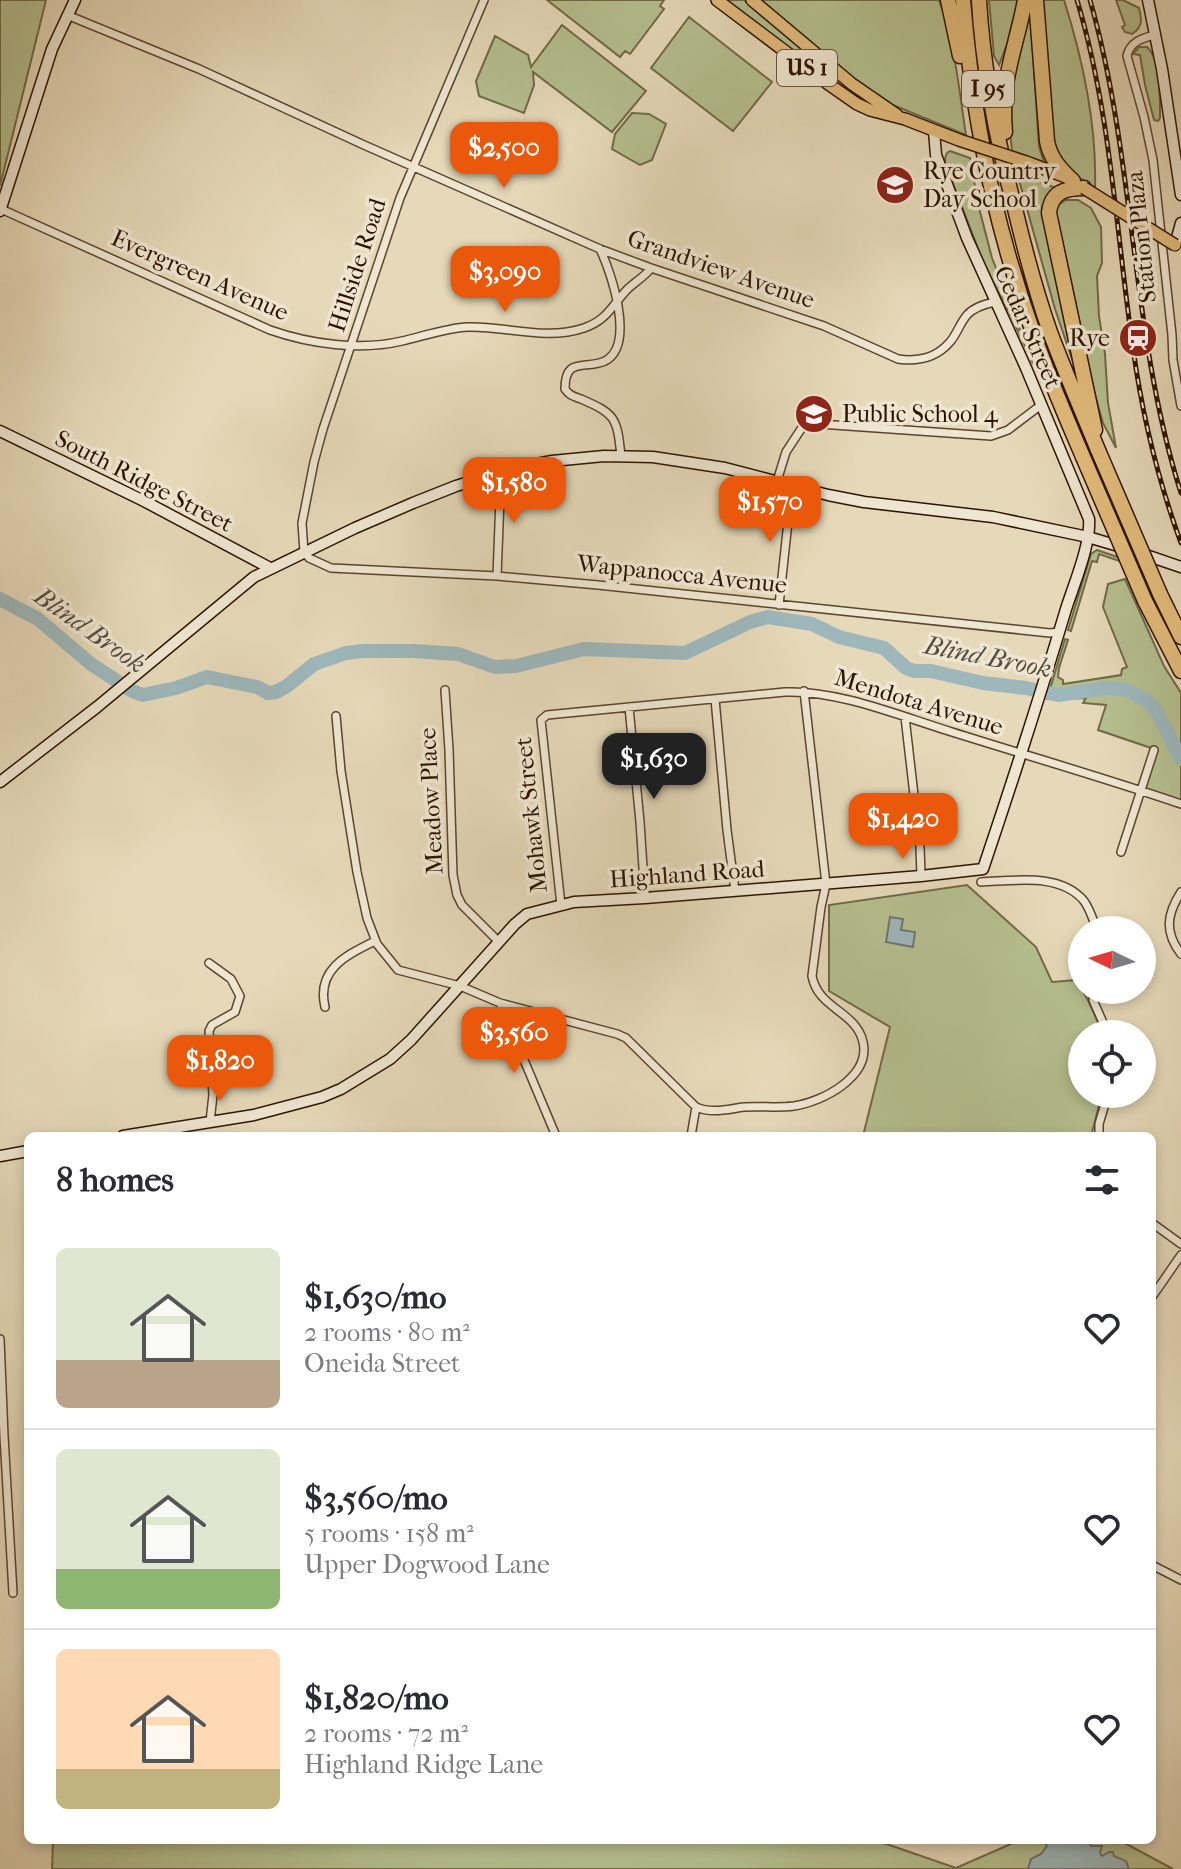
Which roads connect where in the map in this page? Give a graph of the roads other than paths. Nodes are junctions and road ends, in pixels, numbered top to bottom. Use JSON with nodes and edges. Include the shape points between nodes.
{"nodes":[{"id":1,"x":75,"y":0,"type":"edge"},
{"id":2,"x":484,"y":0,"type":"edge"},
{"id":3,"x":717,"y":0,"type":"edge"},
{"id":4,"x":752,"y":0,"type":"edge"},
{"id":5,"x":948,"y":0,"type":"edge"},
{"id":6,"x":963,"y":0,"type":"edge"},
{"id":7,"x":979,"y":0,"type":"edge"},
{"id":8,"x":1025,"y":0,"type":"edge"},
{"id":9,"x":1036,"y":0,"type":"edge"},
{"id":10,"x":1148,"y":0,"type":"edge"},
{"id":11,"x":67,"y":15,"type":"junction"},
{"id":12,"x":1155,"y":35,"type":"junction"},
{"id":13,"x":972,"y":77,"type":"junction"},
{"id":14,"x":905,"y":119,"type":"junction"},
{"id":15,"x":934,"y":131,"type":"junction"},
{"id":16,"x":1179,"y":165,"type":"edge"},
{"id":17,"x":413,"y":167,"type":"junction"},
{"id":18,"x":1006,"y":176,"type":"junction"},
{"id":19,"x":1078,"y":184,"type":"junction"},
{"id":20,"x":1181,"y":195,"type":"edge"},
{"id":21,"x":0,"y":210,"type":"edge"},
{"id":22,"x":1181,"y":223,"type":"edge"},
{"id":23,"x":1178,"y":246,"type":"edge"},
{"id":24,"x":600,"y":249,"type":"junction"},
{"id":25,"x":651,"y":268,"type":"junction"},
{"id":26,"x":995,"y":302,"type":"junction"},
{"id":27,"x":617,"y":303,"type":"junction"},
{"id":28,"x":351,"y":345,"type":"junction"},
{"id":29,"x":1041,"y":405,"type":"junction"},
{"id":30,"x":1181,"y":406,"type":"edge"},
{"id":31,"x":0,"y":431,"type":"edge"},
{"id":32,"x":1098,"y":450,"type":"junction"},
{"id":33,"x":621,"y":456,"type":"junction"},
{"id":34,"x":501,"y":473,"type":"junction"},
{"id":35,"x":777,"y":481,"type":"junction"},
{"id":36,"x":792,"y":485,"type":"junction"},
{"id":37,"x":1088,"y":537,"type":"junction"},
{"id":38,"x":304,"y":552,"type":"junction"},
{"id":39,"x":1181,"y":567,"type":"edge"},
{"id":40,"x":270,"y":568,"type":"junction"},
{"id":41,"x":497,"y":576,"type":"junction"},
{"id":42,"x":779,"y":605,"type":"junction"},
{"id":43,"x":1059,"y":632,"type":"junction"},
{"id":44,"x":1181,"y":637,"type":"edge"},
{"id":45,"x":1181,"y":671,"type":"edge"},
{"id":46,"x":445,"y":690,"type":"dead end"},
{"id":47,"x":804,"y":691,"type":"junction"},
{"id":48,"x":715,"y":699,"type":"junction"},
{"id":49,"x":629,"y":707,"type":"junction"},
{"id":50,"x":336,"y":716,"type":"dead end"},
{"id":51,"x":905,"y":717,"type":"junction"},
{"id":52,"x":541,"y":721,"type":"joint"},
{"id":53,"x":1154,"y":750,"type":"dead end"},
{"id":54,"x":1022,"y":754,"type":"junction"},
{"id":55,"x":0,"y":782,"type":"edge"},
{"id":56,"x":1140,"y":790,"type":"junction"},
{"id":57,"x":1181,"y":804,"type":"edge"},
{"id":58,"x":1121,"y":852,"type":"dead end"},
{"id":59,"x":921,"y":876,"type":"junction"},
{"id":60,"x":981,"y":882,"type":"dead end"},
{"id":61,"x":826,"y":884,"type":"junction"},
{"id":62,"x":735,"y":891,"type":"junction"},
{"id":63,"x":1181,"y":892,"type":"edge"},
{"id":64,"x":645,"y":898,"type":"junction"},
{"id":65,"x":561,"y":905,"type":"junction"},
{"id":66,"x":1092,"y":916,"type":"edge"},
{"id":67,"x":375,"y":941,"type":"junction"},
{"id":68,"x":499,"y":942,"type":"junction"},
{"id":69,"x":1181,"y":954,"type":"edge"},
{"id":70,"x":209,"y":963,"type":"dead end"},
{"id":71,"x":460,"y":986,"type":"junction"},
{"id":72,"x":500,"y":1003,"type":"junction"},
{"id":73,"x":325,"y":1007,"type":"dead end"},
{"id":74,"x":696,"y":1107,"type":"junction"},
{"id":75,"x":1104,"y":1108,"type":"edge"},
{"id":76,"x":210,"y":1122,"type":"junction"},
{"id":77,"x":148,"y":1132,"type":"edge"},
{"id":78,"x":554,"y":1132,"type":"edge"},
{"id":79,"x":692,"y":1132,"type":"edge"},
{"id":80,"x":1099,"y":1132,"type":"edge"},
{"id":81,"x":24,"y":1152,"type":"edge"},
{"id":82,"x":0,"y":1156,"type":"edge"},
{"id":83,"x":1156,"y":1226,"type":"edge"},
{"id":84,"x":1181,"y":1244,"type":"edge"},
{"id":85,"x":1181,"y":1255,"type":"edge"},
{"id":86,"x":1156,"y":1291,"type":"edge"},
{"id":87,"x":0,"y":1339,"type":"edge"},
{"id":88,"x":1156,"y":1567,"type":"edge"},
{"id":89,"x":1181,"y":1580,"type":"edge"},
{"id":90,"x":13,"y":1593,"type":"dead end"}],
"edges":[{"from":1,"to":11,"type":"street"},
{"from":2,"to":17,"type":"street","name":"Hillside Road"},
{"from":3,"to":14,"type":"main road","number":"US 1","via":[[846,97]]},
{"from":4,"to":14,"type":"main road","number":"US 1","via":[[852,84]]},
{"from":5,"to":13,"type":"highway","via":[[960,56]]},
{"from":6,"to":13,"type":"highway","number":"I 95"},
{"from":7,"to":18,"type":"highway","number":"I 95","via":[[988,87]]},
{"from":8,"to":18,"type":"highway","via":[[1003,96]]},
{"from":9,"to":19,"type":"highway","via":[[1047,141],[1055,163]]},
{"from":10,"to":12,"type":"street"},
{"from":11,"to":17,"type":"street","name":"Grandview Avenue"},
{"from":11,"to":21,"type":"street"},
{"from":12,"to":16,"type":"street"},
{"from":12,"to":30,"type":"street","name":"Station Plaza","via":[[1130,46],[1127,56],[1153,160]]},
{"from":13,"to":45,"type":"highway","number":"I 95","bridge":true,"via":[[989,178],[1035,338],[1145,601]]},
{"from":14,"to":15,"type":"main road","number":"US 1"},
{"from":15,"to":19,"type":"main road","number":"US 1","bridge":true},
{"from":15,"to":26,"type":"street","name":"Cedar Street","via":[[936,155]]},
{"from":16,"to":20,"type":"street"},
{"from":17,"to":24,"type":"street","name":"Grandview Avenue"},
{"from":17,"to":28,"type":"street","name":"Hillside Road"},
{"from":18,"to":32,"type":"highway","number":"I 95","via":[[1040,304]]},
{"from":19,"to":23,"type":"main road","number":"US 1","bridge":true},
{"from":19,"to":32,"type":"highway","via":[[1060,191],[1049,213]]},
{"from":21,"to":28,"type":"street","name":"Evergreen Avenue","via":[[270,330],[307,341]]},
{"from":22,"to":23,"type":"street"},
{"from":24,"to":25,"type":"street","name":"Grandview Avenue"},
{"from":24,"to":27,"type":"street"},
{"from":25,"to":26,"type":"street","name":"Grandview Avenue","via":[[910,361],[939,351],[968,314]]},
{"from":25,"to":27,"type":"street","name":"Evergreen Avenue"},
{"from":26,"to":29,"type":"street","name":"Cedar Street"},
{"from":27,"to":28,"type":"street","name":"Evergreen Avenue","via":[[594,324],[564,333],[466,327]]},
{"from":27,"to":33,"type":"street","via":[[621,337],[614,352],[605,360],[575,366],[565,389],[611,415]]},
{"from":28,"to":38,"type":"street","name":"Hillside Road","via":[[314,462],[302,523]]},
{"from":29,"to":35,"type":"street","via":[[991,436],[805,423],[786,452]]},
{"from":29,"to":37,"type":"street","name":"Cedar Street","via":[[1087,511]]},
{"from":31,"to":40,"type":"street","name":"South Ridge Street"},
{"from":32,"to":44,"type":"highway","number":"I 95","bridge":true},
{"from":33,"to":34,"type":"street","via":[[552,461]]},
{"from":33,"to":35,"type":"street","via":[[725,468]]},
{"from":34,"to":38,"type":"street","via":[[413,503]]},
{"from":34,"to":41,"type":"street"},
{"from":35,"to":36,"type":"street"},
{"from":36,"to":37,"type":"street","via":[[855,501],[993,517]]},
{"from":36,"to":42,"type":"street"},
{"from":37,"to":39,"type":"street"},
{"from":37,"to":43,"type":"street","name":"Highland Road"},
{"from":38,"to":40,"type":"street"},
{"from":38,"to":41,"type":"street","name":"Wappanocca Avenue","via":[[331,568]]},
{"from":40,"to":55,"type":"street"},
{"from":41,"to":42,"type":"street","name":"Wappanocca Avenue"},
{"from":42,"to":43,"type":"street","name":"Wappanocca Avenue"},
{"from":43,"to":54,"type":"street","name":"Highland Road"},
{"from":46,"to":68,"type":"street","name":"Meadow Place","via":[[457,895]]},
{"from":47,"to":48,"type":"street","name":"Mendota Avenue"},
{"from":47,"to":51,"type":"street","name":"Mendota Avenue"},
{"from":47,"to":61,"type":"street"},
{"from":48,"to":49,"type":"street","name":"Mendota Avenue"},
{"from":48,"to":62,"type":"street"},
{"from":49,"to":52,"type":"street","name":"Mendota Avenue","via":[[547,715]]},
{"from":49,"to":64,"type":"street"},
{"from":50,"to":67,"type":"street","via":[[357,872]]},
{"from":51,"to":54,"type":"street","name":"Mendota Avenue"},
{"from":51,"to":59,"type":"street"},
{"from":52,"to":65,"type":"street","name":"Mohawk Street"},
{"from":53,"to":56,"type":"street"},
{"from":54,"to":56,"type":"street","name":"Mendota Avenue"},
{"from":54,"to":59,"type":"street","name":"Highland Road","via":[[983,869]]},
{"from":56,"to":57,"type":"street","name":"Mendota Avenue"},
{"from":56,"to":58,"type":"street"},
{"from":59,"to":61,"type":"street","name":"Highland Road"},
{"from":60,"to":66,"type":"street","via":[[1057,883],[1082,899]]},
{"from":61,"to":62,"type":"street","name":"Highland Road"},
{"from":61,"to":74,"type":"street","via":[[812,976],[821,997],[857,1027],[864,1047],[858,1069],[833,1091],[796,1105],[710,1111]]},
{"from":62,"to":64,"type":"street","name":"Highland Road"},
{"from":63,"to":69,"type":"street","via":[[1169,926]]},
{"from":64,"to":65,"type":"street","name":"Highland Road"},
{"from":65,"to":68,"type":"street","name":"Highland Road","via":[[527,914]]},
{"from":67,"to":71,"type":"street","via":[[398,970]]},
{"from":67,"to":73,"type":"street","via":[[333,967],[322,995]]},
{"from":68,"to":71,"type":"street","name":"Highland Road"},
{"from":70,"to":76,"type":"street","via":[[231,979],[240,996],[235,1012],[209,1031]]},
{"from":71,"to":72,"type":"street"},
{"from":71,"to":76,"type":"street","name":"Highland Road","via":[[390,1059],[341,1089]]},
{"from":72,"to":74,"type":"street","via":[[626,1038]]},
{"from":72,"to":78,"type":"street"},
{"from":74,"to":79,"type":"street"},
{"from":75,"to":80,"type":"street"},
{"from":76,"to":77,"type":"street","name":"Highland Road"},
{"from":81,"to":82,"type":"street"},
{"from":83,"to":84,"type":"street"},
{"from":85,"to":86,"type":"street"},
{"from":87,"to":90,"type":"street"},
{"from":88,"to":89,"type":"street"}]}
